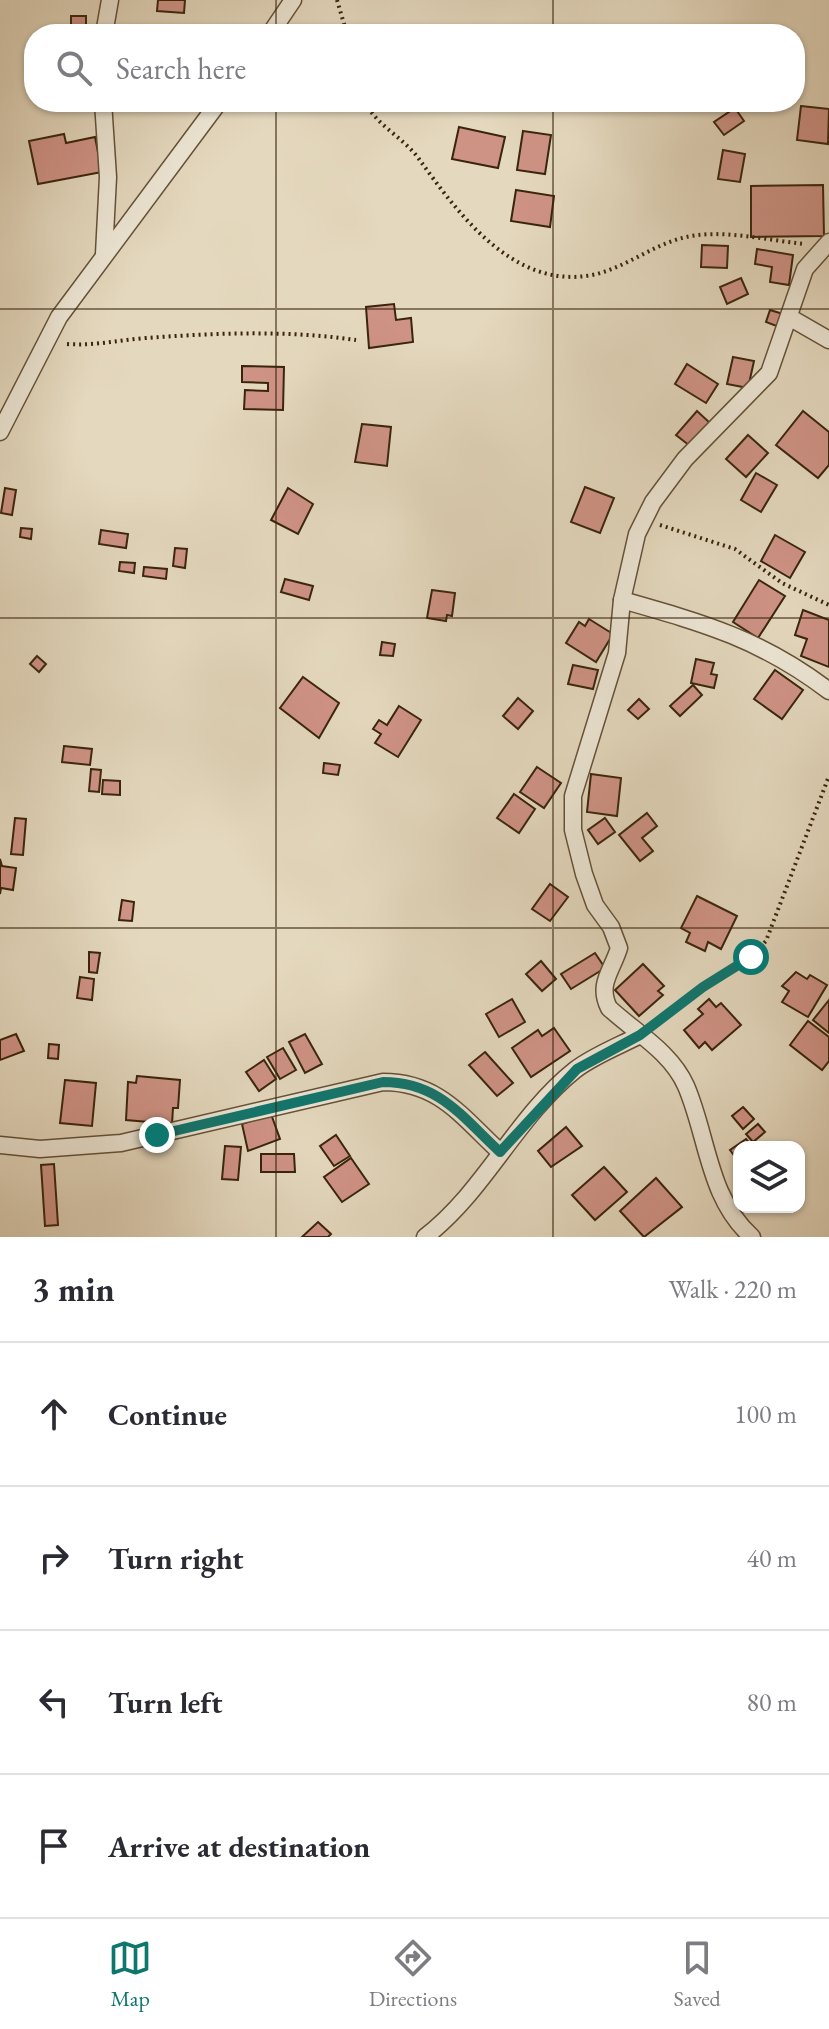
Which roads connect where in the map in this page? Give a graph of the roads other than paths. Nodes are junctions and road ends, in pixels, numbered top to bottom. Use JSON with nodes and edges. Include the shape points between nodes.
{"nodes":[{"id":1,"x":110,"y":0,"type":"edge"},
{"id":2,"x":293,"y":0,"type":"edge"},
{"id":3,"x":106,"y":24,"type":"edge"},
{"id":4,"x":277,"y":24,"type":"edge"},
{"id":5,"x":104,"y":112,"type":"edge"},
{"id":6,"x":211,"y":112,"type":"edge"},
{"id":7,"x":826,"y":245,"type":"edge"},
{"id":8,"x":104,"y":255,"type":"junction"},
{"id":9,"x":789,"y":317,"type":"junction"},
{"id":10,"x":829,"y":340,"type":"edge"},
{"id":11,"x":0,"y":432,"type":"edge"},
{"id":12,"x":622,"y":600,"type":"junction"},
{"id":13,"x":829,"y":691,"type":"edge"},
{"id":14,"x":640,"y":1035,"type":"junction"},
{"id":15,"x":0,"y":1145,"type":"edge"},
{"id":16,"x":500,"y":1152,"type":"junction"},
{"id":17,"x":425,"y":1237,"type":"edge"},
{"id":18,"x":752,"y":1237,"type":"edge"}],
"edges":[{"from":1,"to":3,"type":"street"},
{"from":2,"to":4,"type":"street"},
{"from":5,"to":8,"type":"street","via":[[108,177]]},
{"from":6,"to":8,"type":"street"},
{"from":7,"to":9,"type":"street","via":[[805,269]]},
{"from":8,"to":11,"type":"street","via":[[44,342]]},
{"from":9,"to":10,"type":"street"},
{"from":9,"to":12,"type":"street","via":[[769,373],[685,459],[653,502]]},
{"from":12,"to":13,"type":"street","via":[[755,642]]},
{"from":12,"to":14,"type":"street","via":[[617,653],[573,796],[573,830],[595,905],[619,948],[606,975],[604,997]]},
{"from":14,"to":16,"type":"street","via":[[577,1069]]},
{"from":14,"to":18,"type":"street","via":[[676,1068],[720,1192]]},
{"from":15,"to":16,"type":"street","via":[[40,1149],[121,1143],[383,1082],[409,1082],[431,1090]]},
{"from":16,"to":17,"type":"street","via":[[456,1209]]}]}
